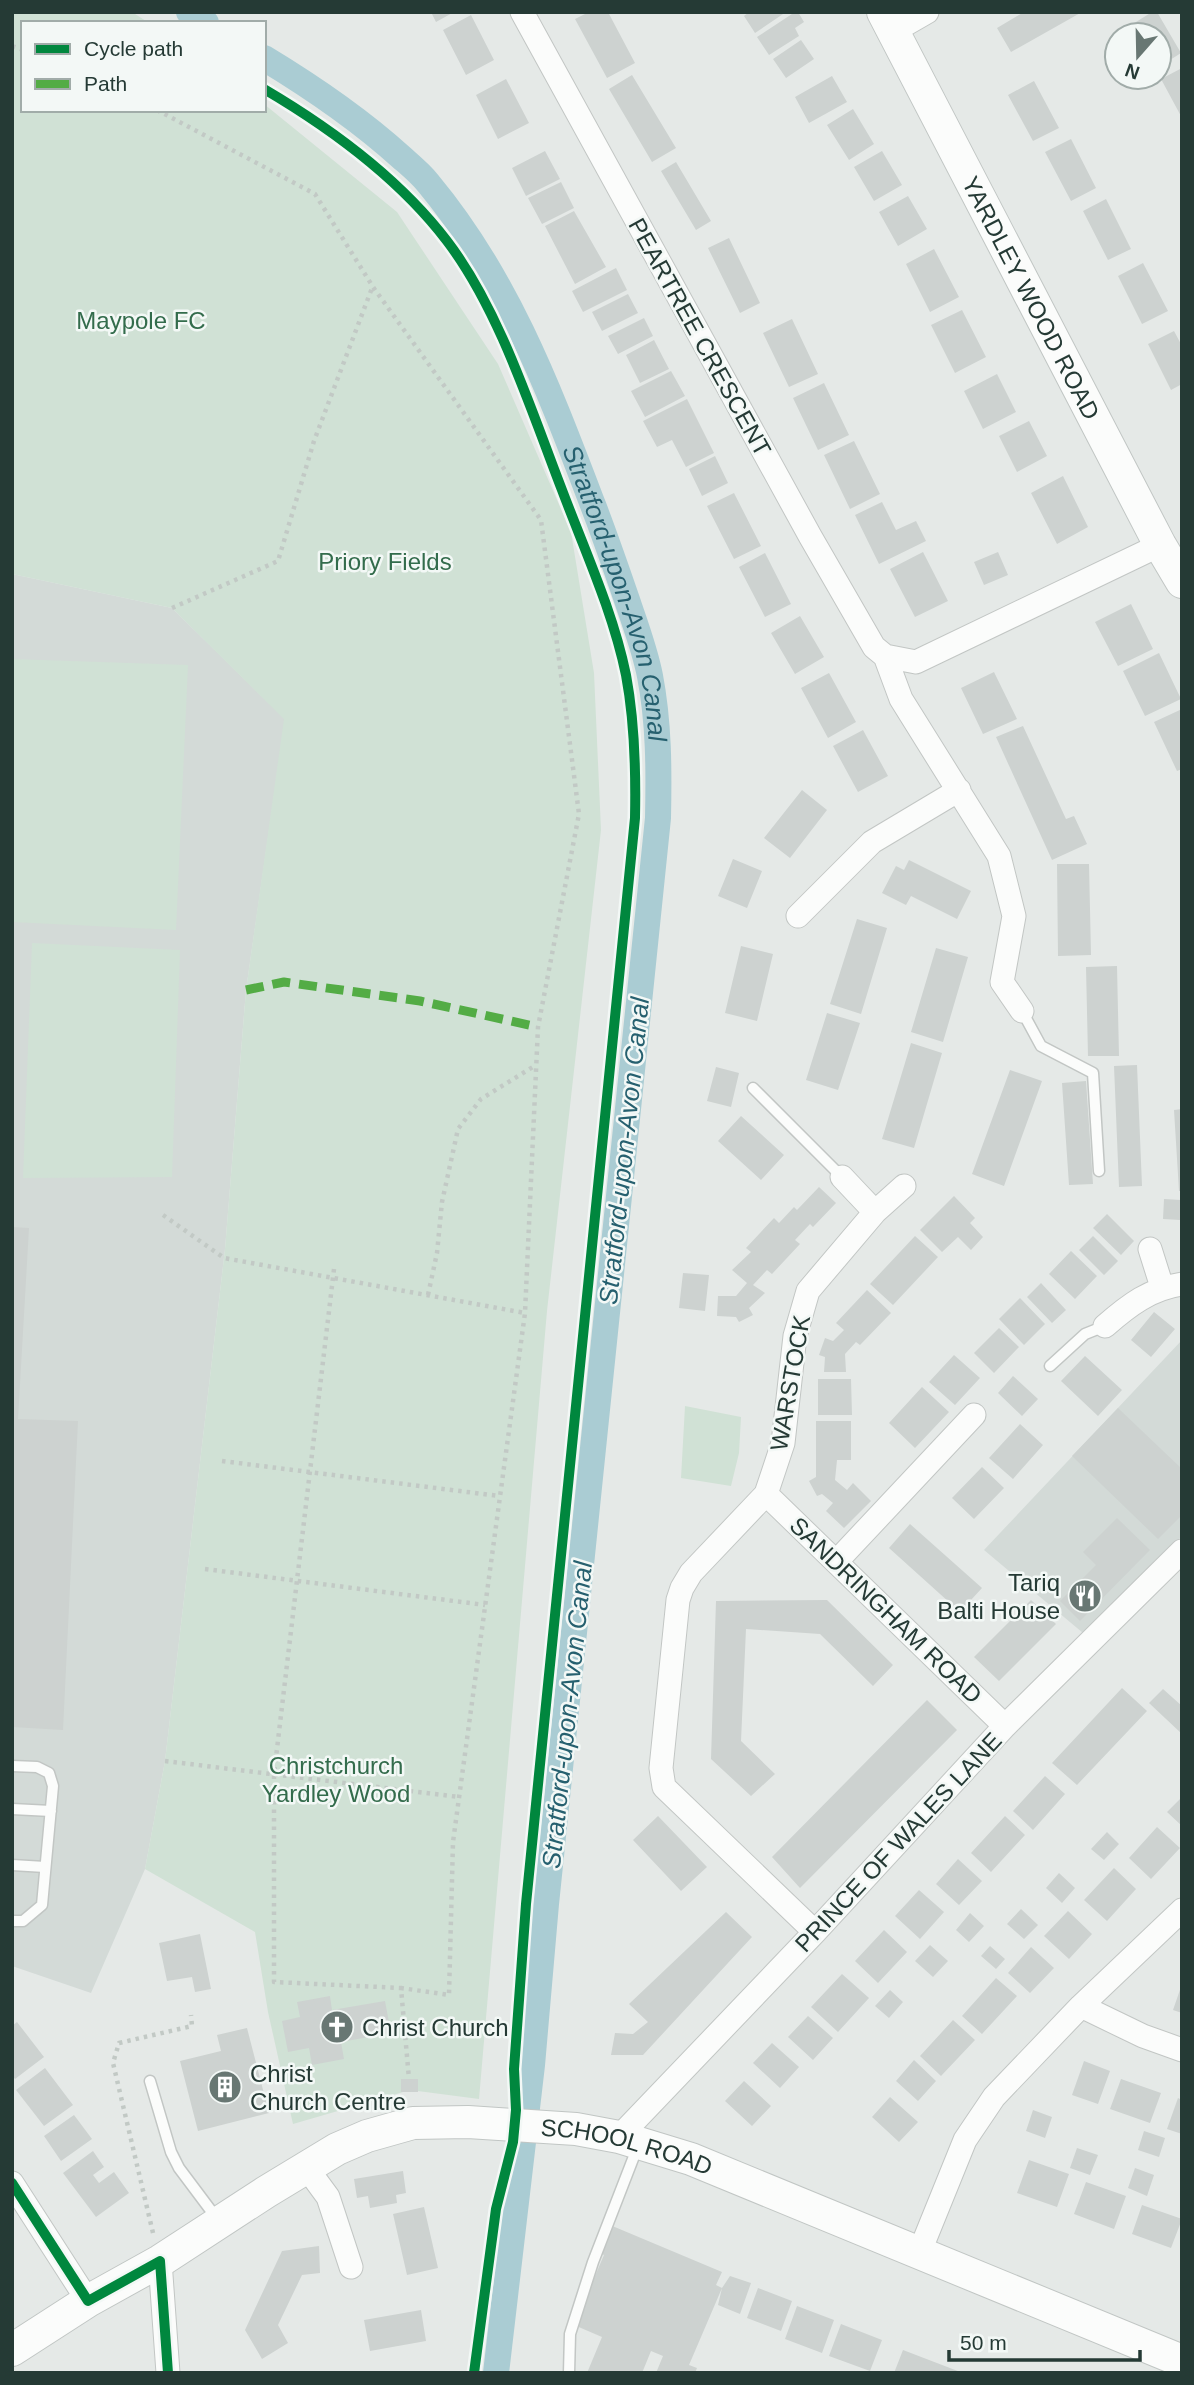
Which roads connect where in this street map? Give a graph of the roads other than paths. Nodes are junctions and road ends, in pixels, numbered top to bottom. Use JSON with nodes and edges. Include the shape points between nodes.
{"nodes":[{"id":1,"x":522,"y":12,"type":"edge"},
{"id":2,"x":927,"y":12,"type":"edge"},
{"id":3,"x":888,"y":22,"type":"edge"},
{"id":4,"x":1160,"y":545,"type":"junction"},
{"id":5,"x":1182,"y":582,"type":"edge"},
{"id":6,"x":885,"y":656,"type":"junction"},
{"id":7,"x":959,"y":790,"type":"junction"},
{"id":8,"x":798,"y":916,"type":"dead end"},
{"id":9,"x":1022,"y":1010,"type":"joint"},
{"id":10,"x":753,"y":1088,"type":"dead end"},
{"id":11,"x":1099,"y":1171,"type":"dead end"},
{"id":12,"x":842,"y":1177,"type":"joint"},
{"id":13,"x":904,"y":1186,"type":"dead end"},
{"id":14,"x":875,"y":1212,"type":"junction"},
{"id":15,"x":1150,"y":1249,"type":"dead end"},
{"id":16,"x":1172,"y":1286,"type":"edge"},
{"id":17,"x":1105,"y":1326,"type":"joint"},
{"id":18,"x":1050,"y":1366,"type":"dead end"},
{"id":19,"x":974,"y":1415,"type":"dead end"},
{"id":20,"x":766,"y":1494,"type":"junction"},
{"id":21,"x":1182,"y":1550,"type":"edge"},
{"id":22,"x":836,"y":1562,"type":"junction"},
{"id":23,"x":1005,"y":1726,"type":"junction"},
{"id":24,"x":12,"y":1766,"type":"edge"},
{"id":25,"x":12,"y":1809,"type":"edge"},
{"id":26,"x":51,"y":1811,"type":"junction"},
{"id":27,"x":12,"y":1865,"type":"edge"},
{"id":28,"x":45,"y":1867,"type":"junction"},
{"id":29,"x":1182,"y":1910,"type":"edge"},
{"id":30,"x":12,"y":1921,"type":"edge"},
{"id":31,"x":815,"y":1933,"type":"junction"},
{"id":32,"x":1081,"y":2006,"type":"junction"},
{"id":33,"x":1182,"y":2050,"type":"edge"},
{"id":34,"x":150,"y":2081,"type":"dead end"},
{"id":35,"x":629,"y":2140,"type":"junction"},
{"id":36,"x":306,"y":2167,"type":"junction"},
{"id":37,"x":12,"y":2183,"type":"edge"},
{"id":38,"x":220,"y":2222,"type":"junction"},
{"id":39,"x":920,"y":2251,"type":"junction"},
{"id":40,"x":160,"y":2261,"type":"junction"},
{"id":41,"x":351,"y":2267,"type":"dead end"},
{"id":42,"x":89,"y":2301,"type":"junction"},
{"id":43,"x":12,"y":2350,"type":"edge"},
{"id":44,"x":1182,"y":2361,"type":"edge"},
{"id":45,"x":168,"y":2373,"type":"edge"},
{"id":46,"x":569,"y":2373,"type":"edge"}],
"edges":[{"from":1,"to":6,"type":"street","name":"PEARTREE CRESCENT","via":[[816,548],[874,648]]},
{"from":2,"to":3,"type":"street"},
{"from":3,"to":4,"type":"street","name":"YARDLEY WOOD ROAD"},
{"from":4,"to":5,"type":"street","name":"YARDLEY WOOD ROAD"},
{"from":4,"to":6,"type":"street","via":[[916,662]]},
{"from":6,"to":7,"type":"street","name":"PEARTREE CRESCENT","via":[[901,699]]},
{"from":7,"to":8,"type":"street","via":[[872,842]]},
{"from":7,"to":9,"type":"street","name":"PEARTREE CRESCENT","via":[[999,856],[1014,916],[1002,982]]},
{"from":9,"to":11,"type":"lane","via":[[1041,1046],[1093,1073]]},
{"from":10,"to":12,"type":"lane"},
{"from":12,"to":14,"type":"street"},
{"from":13,"to":14,"type":"street","name":"WARSTOCK"},
{"from":14,"to":20,"type":"street","name":"WARSTOCK","via":[[808,1291],[795,1336],[783,1443]]},
{"from":15,"to":16,"type":"street"},
{"from":16,"to":17,"type":"street","via":[[1136,1300]]},
{"from":17,"to":18,"type":"lane","via":[[1085,1334]]},
{"from":19,"to":22,"type":"street"},
{"from":20,"to":22,"type":"street","name":"SANDRINGHAM ROAD"},
{"from":20,"to":31,"type":"street","via":[[682,1588],[661,1768],[664,1787]]},
{"from":21,"to":23,"type":"street","name":"PRINCE OF WALES LANE"},
{"from":22,"to":23,"type":"street","name":"SANDRINGHAM ROAD"},
{"from":23,"to":31,"type":"street","name":"PRINCE OF WALES LANE"},
{"from":24,"to":26,"type":"lane","via":[[37,1767],[49,1773],[54,1786]]},
{"from":25,"to":26,"type":"lane"},
{"from":26,"to":28,"type":"lane"},
{"from":27,"to":28,"type":"lane"},
{"from":28,"to":30,"type":"lane","via":[[42,1905],[23,1921]]},
{"from":29,"to":32,"type":"street"},
{"from":31,"to":35,"type":"street","name":"PRINCE OF WALES LANE"},
{"from":32,"to":33,"type":"street"},
{"from":32,"to":39,"type":"street","via":[[994,2097],[965,2140]]},
{"from":34,"to":38,"type":"lane","via":[[171,2152]]},
{"from":35,"to":36,"type":"street","name":"SCHOOL ROAD","via":[[576,2129],[413,2123],[368,2136]]},
{"from":35,"to":39,"type":"street","name":"SCHOOL ROAD","via":[[691,2159]]},
{"from":35,"to":46,"type":"lane","via":[[570,2334]]},
{"from":36,"to":38,"type":"street","name":"SCHOOL ROAD"},
{"from":36,"to":41,"type":"street","via":[[328,2197]]},
{"from":37,"to":42,"type":"street"},
{"from":38,"to":40,"type":"street","name":"SCHOOL ROAD"},
{"from":39,"to":44,"type":"street","name":"SCHOOL ROAD"},
{"from":40,"to":42,"type":"street","name":"SCHOOL ROAD"},
{"from":40,"to":45,"type":"street"},
{"from":42,"to":43,"type":"street","name":"SCHOOL ROAD"}]}
